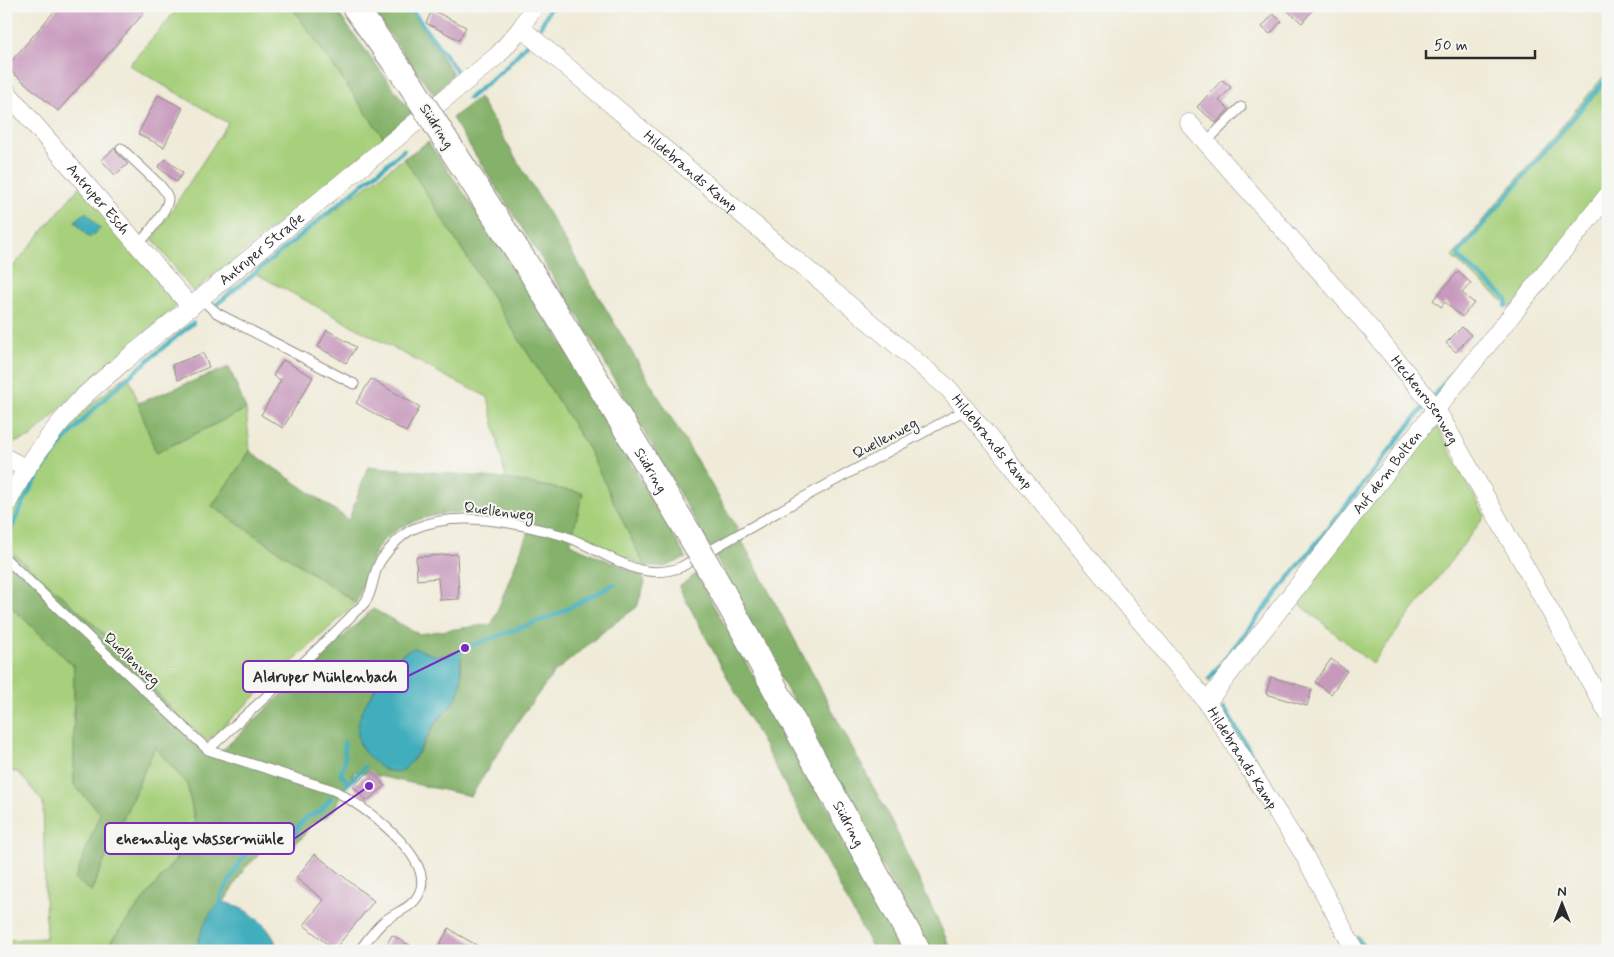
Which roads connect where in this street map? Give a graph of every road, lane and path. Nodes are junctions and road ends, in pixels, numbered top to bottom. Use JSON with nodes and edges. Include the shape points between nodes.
{"nodes":[{"id":1,"x":354,"y":6,"type":"edge"},
{"id":2,"x":534,"y":6,"type":"edge"},
{"id":3,"x":521,"y":28,"type":"junction"},
{"id":4,"x":6,"y":91,"type":"edge"},
{"id":5,"x":1241,"y":107,"type":"dead end"},
{"id":6,"x":1189,"y":123,"type":"dead end"},
{"id":7,"x":1206,"y":142,"type":"junction"},
{"id":8,"x":121,"y":148,"type":"dead end"},
{"id":9,"x":1608,"y":195,"type":"edge"},
{"id":10,"x":138,"y":246,"type":"junction"},
{"id":11,"x":196,"y":303,"type":"junction"},
{"id":12,"x":354,"y":384,"type":"dead end"},
{"id":13,"x":967,"y":409,"type":"junction"},
{"id":14,"x":1436,"y":409,"type":"junction"},
{"id":15,"x":6,"y":458,"type":"edge"},
{"id":16,"x":27,"y":468,"type":"junction"},
{"id":17,"x":6,"y":506,"type":"edge"},
{"id":18,"x":6,"y":559,"type":"edge"},
{"id":19,"x":1206,"y":702,"type":"junction"},
{"id":20,"x":1608,"y":713,"type":"edge"},
{"id":21,"x":208,"y":750,"type":"junction"},
{"id":22,"x":359,"y":951,"type":"edge"},
{"id":23,"x":918,"y":951,"type":"edge"},
{"id":24,"x":1355,"y":951,"type":"edge"}],
"edges":[{"from":1,"to":23,"type":"main road","name":"Südring","bridge":true,"via":[[411,85],[530,270],[690,535]]},
{"from":2,"to":3,"type":"street","name":"Antruper Straße"},
{"from":3,"to":11,"type":"street","name":"Antruper Straße","via":[[498,55]]},
{"from":3,"to":13,"type":"street","name":"Hildebrands Kamp","via":[[949,389]]},
{"from":4,"to":10,"type":"street","name":"Antruper Esch"},
{"from":5,"to":7,"type":"lane"},
{"from":6,"to":7,"type":"street","name":"Heckenrosenweg"},
{"from":7,"to":14,"type":"street","name":"Heckenrosenweg","via":[[1370,328]]},
{"from":8,"to":10,"type":"lane","via":[[160,186],[168,200]]},
{"from":9,"to":14,"type":"street","name":"Auf dem Bolten"},
{"from":10,"to":11,"type":"street","name":"Antruper Esch"},
{"from":11,"to":12,"type":"lane"},
{"from":11,"to":16,"type":"street","name":"Antruper Straße","via":[[84,397]]},
{"from":13,"to":19,"type":"street","name":"Hildebrands Kamp"},
{"from":13,"to":21,"type":"lane","name":"Quellenweg","via":[[669,572],[636,569],[566,537],[537,528],[463,519],[412,529],[393,544],[379,563],[367,600]]},
{"from":14,"to":19,"type":"street","name":"Auf dem Bolten"},
{"from":14,"to":20,"type":"street","name":"Heckenrosenweg"},
{"from":15,"to":16,"type":"street"},
{"from":16,"to":17,"type":"street","name":"Antruper Straße"},
{"from":18,"to":21,"type":"lane","name":"Quellenweg"},
{"from":19,"to":24,"type":"street","name":"Hildebrands Kamp","via":[[1303,853]]},
{"from":21,"to":22,"type":"lane","via":[[333,790],[376,816],[394,833],[414,860],[422,885],[413,902],[380,924]]}]}
